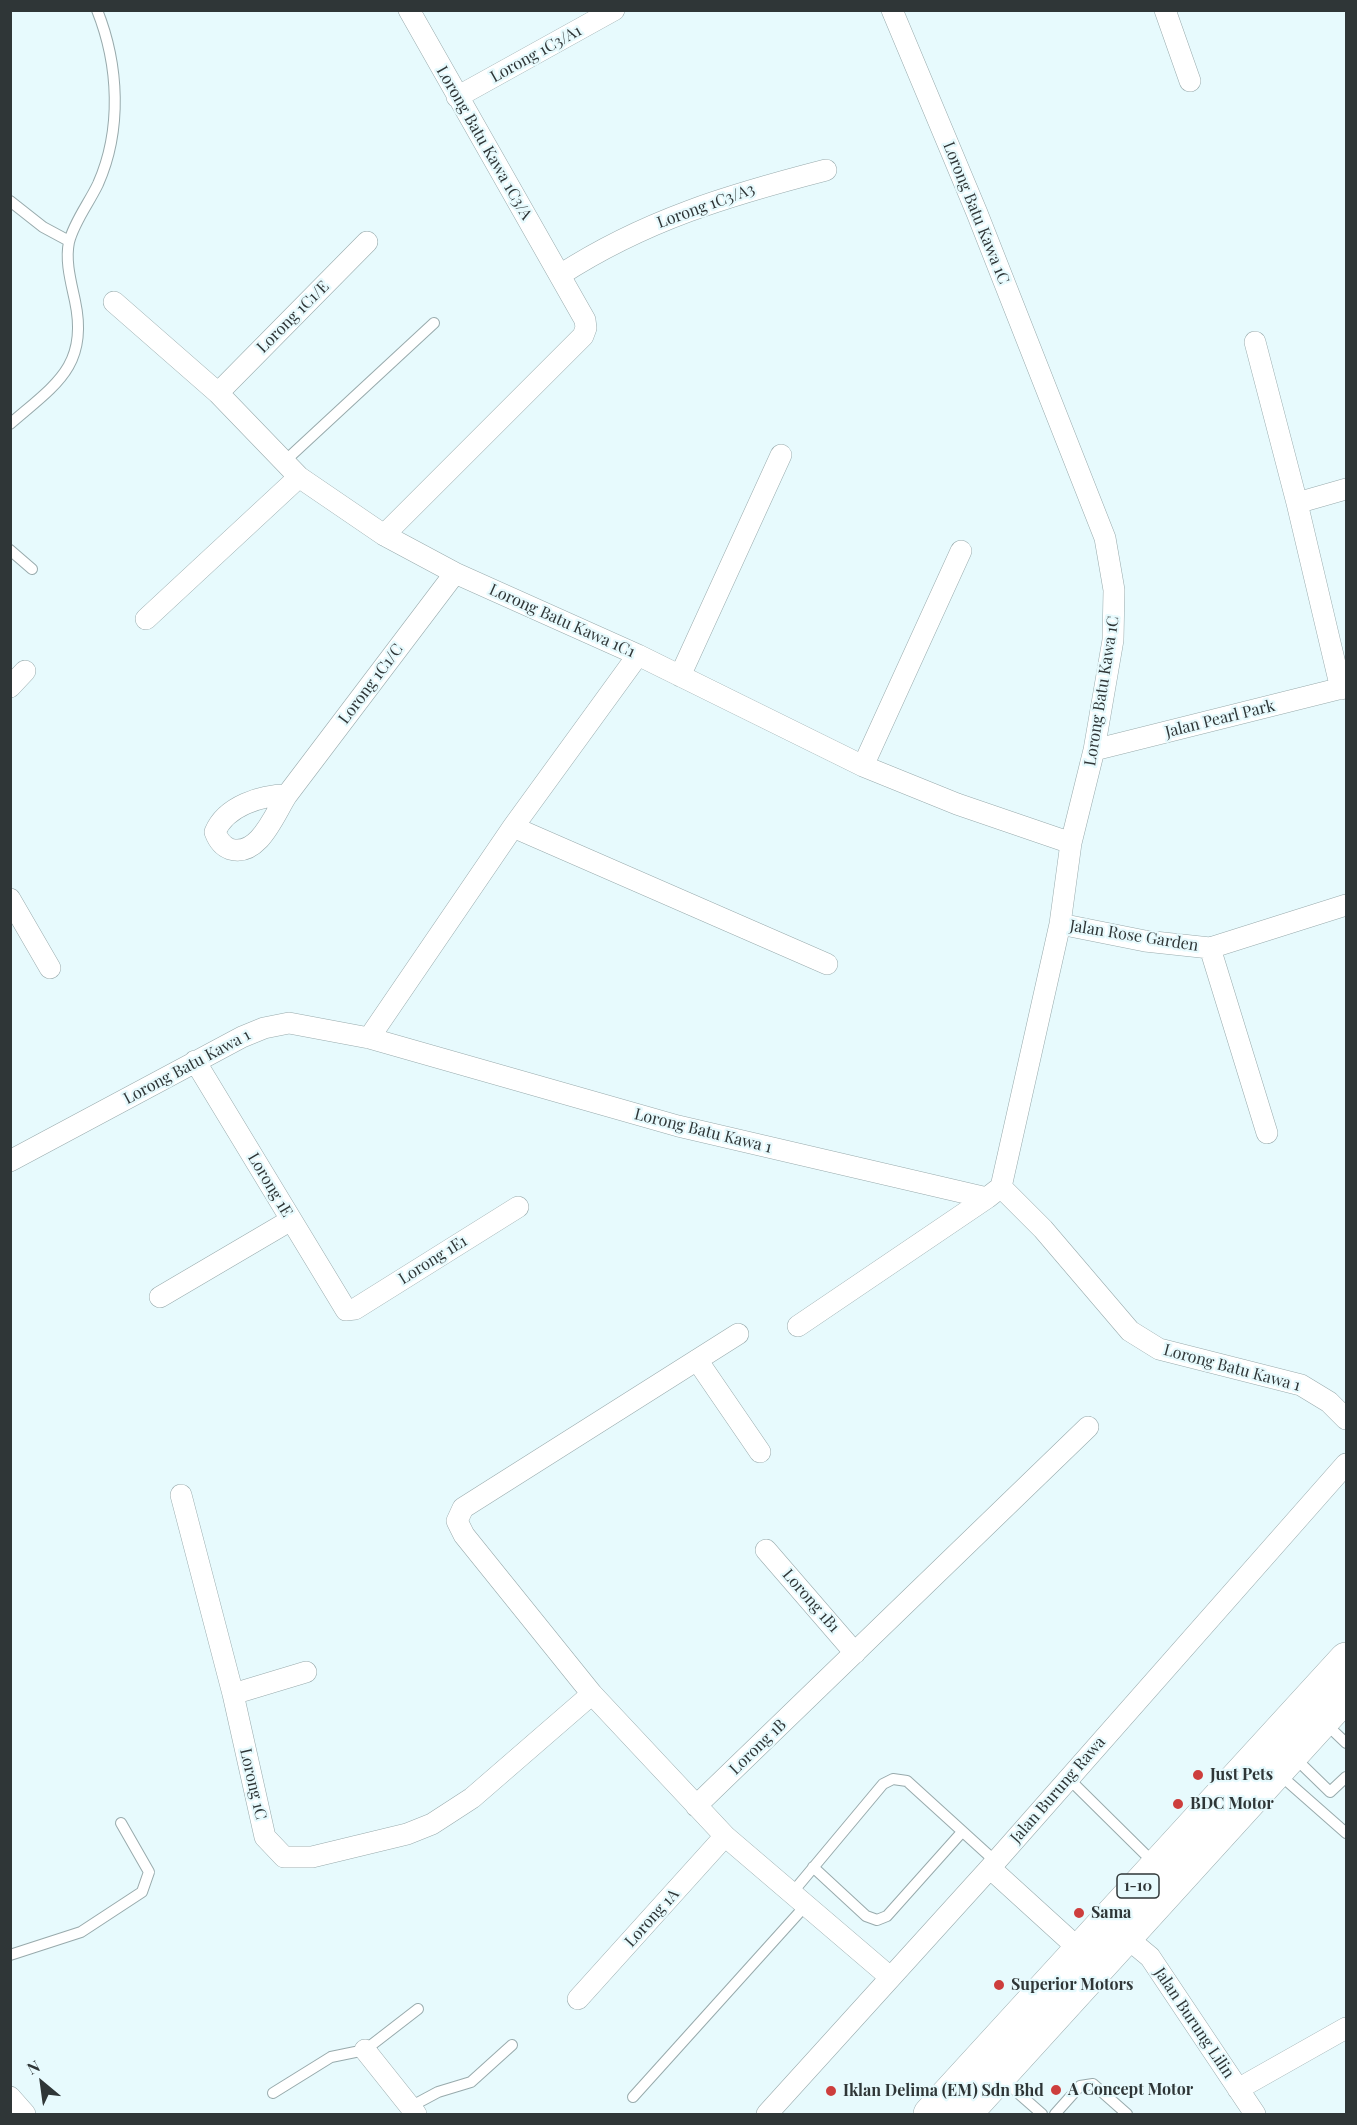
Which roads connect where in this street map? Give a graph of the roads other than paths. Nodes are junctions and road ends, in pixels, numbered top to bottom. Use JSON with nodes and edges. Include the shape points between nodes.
{"nodes":[{"id":1,"x":97,"y":10,"type":"edge"},
{"id":2,"x":409,"y":10,"type":"edge"},
{"id":3,"x":614,"y":10,"type":"edge"},
{"id":4,"x":892,"y":10,"type":"edge"},
{"id":5,"x":1165,"y":10,"type":"edge"},
{"id":6,"x":1190,"y":81,"type":"dead end"},
{"id":7,"x":457,"y":97,"type":"junction"},
{"id":8,"x":826,"y":170,"type":"dead end"},
{"id":9,"x":10,"y":201,"type":"edge"},
{"id":10,"x":69,"y":241,"type":"junction"},
{"id":11,"x":367,"y":242,"type":"dead end"},
{"id":12,"x":560,"y":275,"type":"junction"},
{"id":13,"x":114,"y":302,"type":"dead end"},
{"id":14,"x":434,"y":323,"type":"dead end"},
{"id":15,"x":1255,"y":342,"type":"dead end"},
{"id":16,"x":218,"y":393,"type":"junction"},
{"id":17,"x":10,"y":424,"type":"edge"},
{"id":18,"x":781,"y":455,"type":"dead end"},
{"id":19,"x":285,"y":461,"type":"junction"},
{"id":20,"x":299,"y":477,"type":"junction"},
{"id":21,"x":1347,"y":489,"type":"edge"},
{"id":22,"x":1297,"y":503,"type":"junction"},
{"id":23,"x":384,"y":535,"type":"junction"},
{"id":24,"x":10,"y":550,"type":"edge"},
{"id":25,"x":961,"y":551,"type":"dead end"},
{"id":26,"x":32,"y":569,"type":"dead end"},
{"id":27,"x":454,"y":573,"type":"junction"},
{"id":28,"x":146,"y":619,"type":"dead end"},
{"id":29,"x":638,"y":655,"type":"junction"},
{"id":30,"x":680,"y":676,"type":"junction"},
{"id":31,"x":1344,"y":688,"type":"edge"},
{"id":32,"x":1094,"y":750,"type":"junction"},
{"id":33,"x":863,"y":766,"type":"junction"},
{"id":34,"x":287,"y":795,"type":"dead end"},
{"id":35,"x":513,"y":827,"type":"junction"},
{"id":36,"x":1071,"y":843,"type":"junction"},
{"id":37,"x":10,"y":900,"type":"edge"},
{"id":38,"x":1347,"y":905,"type":"edge"},
{"id":39,"x":1060,"y":924,"type":"junction"},
{"id":40,"x":1210,"y":948,"type":"junction"},
{"id":41,"x":827,"y":964,"type":"dead end"},
{"id":42,"x":50,"y":968,"type":"dead end"},
{"id":43,"x":369,"y":1038,"type":"junction"},
{"id":44,"x":195,"y":1061,"type":"junction"},
{"id":45,"x":1267,"y":1133,"type":"dead end"},
{"id":46,"x":10,"y":1161,"type":"edge"},
{"id":47,"x":994,"y":1192,"type":"junction"},
{"id":48,"x":518,"y":1207,"type":"dead end"},
{"id":49,"x":291,"y":1220,"type":"junction"},
{"id":50,"x":159,"y":1297,"type":"dead end"},
{"id":51,"x":346,"y":1310,"type":"joint"},
{"id":52,"x":798,"y":1326,"type":"dead end"},
{"id":53,"x":738,"y":1334,"type":"dead end"},
{"id":54,"x":697,"y":1360,"type":"junction"},
{"id":55,"x":1347,"y":1419,"type":"edge"},
{"id":56,"x":1088,"y":1427,"type":"dead end"},
{"id":57,"x":760,"y":1452,"type":"dead end"},
{"id":58,"x":1347,"y":1464,"type":"edge"},
{"id":59,"x":181,"y":1495,"type":"dead end"},
{"id":60,"x":766,"y":1550,"type":"dead end"},
{"id":61,"x":855,"y":1653,"type":"junction"},
{"id":62,"x":1347,"y":1659,"type":"edge"},
{"id":63,"x":306,"y":1672,"type":"dead end"},
{"id":64,"x":233,"y":1694,"type":"junction"},
{"id":65,"x":592,"y":1694,"type":"junction"},
{"id":66,"x":1347,"y":1695,"type":"edge"},
{"id":67,"x":1323,"y":1721,"type":"junction"},
{"id":68,"x":1347,"y":1743,"type":"edge"},
{"id":69,"x":1284,"y":1763,"type":"junction"},
{"id":70,"x":1347,"y":1777,"type":"edge"},
{"id":71,"x":1068,"y":1778,"type":"junction"},
{"id":72,"x":696,"y":1806,"type":"junction"},
{"id":73,"x":120,"y":1823,"type":"dead end"},
{"id":74,"x":962,"y":1832,"type":"junction"},
{"id":75,"x":1347,"y":1833,"type":"edge"},
{"id":76,"x":725,"y":1836,"type":"junction"},
{"id":77,"x":993,"y":1865,"type":"junction"},
{"id":78,"x":1156,"y":1866,"type":"junction"},
{"id":79,"x":813,"y":1867,"type":"junction"},
{"id":80,"x":799,"y":1899,"type":"junction"},
{"id":81,"x":1126,"y":1937,"type":"junction"},
{"id":82,"x":1079,"y":1949,"type":"junction"},
{"id":83,"x":10,"y":1955,"type":"edge"},
{"id":84,"x":890,"y":1977,"type":"junction"},
{"id":85,"x":578,"y":1999,"type":"dead end"},
{"id":86,"x":418,"y":2009,"type":"dead end"},
{"id":87,"x":1347,"y":2028,"type":"edge"},
{"id":88,"x":512,"y":2045,"type":"dead end"},
{"id":89,"x":365,"y":2050,"type":"junction"},
{"id":90,"x":999,"y":2076,"type":"junction"},
{"id":91,"x":1238,"y":2089,"type":"junction"},
{"id":92,"x":273,"y":2093,"type":"dead end"},
{"id":93,"x":10,"y":2097,"type":"edge"},
{"id":94,"x":633,"y":2097,"type":"dead end"},
{"id":95,"x":413,"y":2111,"type":"edge"},
{"id":96,"x":25,"y":2115,"type":"edge"},
{"id":97,"x":767,"y":2115,"type":"edge"},
{"id":98,"x":930,"y":2115,"type":"edge"},
{"id":99,"x":965,"y":2115,"type":"edge"},
{"id":100,"x":1042,"y":2115,"type":"edge"},
{"id":101,"x":1055,"y":2115,"type":"edge"},
{"id":102,"x":1127,"y":2115,"type":"edge"},
{"id":103,"x":1255,"y":2115,"type":"edge"}],
"edges":[{"from":1,"to":10,"type":"lane","via":[[105,31],[116,99],[109,153]]},
{"from":2,"to":7,"type":"street","name":"Lorong Batu Kawa 1C3/A"},
{"from":3,"to":7,"type":"street","name":"Lorong 1C3/A1"},
{"from":4,"to":32,"type":"street","name":"Lorong Batu Kawa 1C","via":[[1105,538],[1115,607]]},
{"from":5,"to":6,"type":"street"},
{"from":7,"to":12,"type":"street","name":"Lorong Batu Kawa 1C3/A"},
{"from":8,"to":12,"type":"street","name":"Lorong 1C3/A3","via":[[690,208]]},
{"from":9,"to":10,"type":"lane","via":[[43,227]]},
{"from":10,"to":17,"type":"lane","via":[[68,266],[78,316],[78,346],[70,367],[50,390]]},
{"from":11,"to":16,"type":"street","name":"Lorong 1C1/E"},
{"from":12,"to":23,"type":"street","name":"Lorong Batu Kawa 1C3/A","via":[[585,320],[583,336]]},
{"from":13,"to":16,"type":"street","name":"Lorong Batu Kawa 1C1"},
{"from":14,"to":19,"type":"lane"},
{"from":15,"to":22,"type":"street"},
{"from":16,"to":19,"type":"street","name":"Lorong Batu Kawa 1C1"},
{"from":18,"to":30,"type":"street"},
{"from":19,"to":20,"type":"street","name":"Lorong Batu Kawa 1C1"},
{"from":20,"to":23,"type":"street","name":"Lorong Batu Kawa 1C1"},
{"from":20,"to":28,"type":"street"},
{"from":21,"to":22,"type":"street"},
{"from":22,"to":31,"type":"street"},
{"from":23,"to":27,"type":"street","name":"Lorong Batu Kawa 1C1"},
{"from":24,"to":26,"type":"lane"},
{"from":25,"to":33,"type":"street"},
{"from":27,"to":29,"type":"street","name":"Lorong Batu Kawa 1C1"},
{"from":27,"to":34,"type":"street","name":"Lorong 1C1/C"},
{"from":29,"to":30,"type":"street","name":"Lorong Batu Kawa 1C1"},
{"from":29,"to":35,"type":"street"},
{"from":30,"to":33,"type":"street","name":"Lorong Batu Kawa 1C1"},
{"from":31,"to":32,"type":"street","name":"Jalan Pearl Park"},
{"from":32,"to":36,"type":"street","name":"Lorong Batu Kawa 1C"},
{"from":33,"to":36,"type":"street","name":"Lorong Batu Kawa 1C1","via":[[957,804]]},
{"from":35,"to":41,"type":"street"},
{"from":35,"to":43,"type":"street"},
{"from":36,"to":39,"type":"street","name":"Lorong Batu Kawa 1C"},
{"from":37,"to":42,"type":"street"},
{"from":38,"to":40,"type":"street","name":"Jalan Rose Garden"},
{"from":39,"to":40,"type":"street","name":"Jalan Rose Garden","via":[[1145,941]]},
{"from":39,"to":47,"type":"street","name":"Lorong Batu Kawa 1C"},
{"from":40,"to":45,"type":"street"},
{"from":43,"to":44,"type":"street","name":"Lorong Batu Kawa 1","via":[[289,1023],[264,1028]]},
{"from":43,"to":47,"type":"street","name":"Lorong Batu Kawa 1","via":[[678,1126]]},
{"from":44,"to":46,"type":"street","name":"Lorong Batu Kawa 1"},
{"from":44,"to":49,"type":"street","name":"Lorong 1E"},
{"from":47,"to":52,"type":"street"},
{"from":47,"to":55,"type":"street","name":"Lorong Batu Kawa 1","via":[[1043,1229],[1130,1331],[1159,1349],[1301,1385]]},
{"from":48,"to":51,"type":"street","name":"Lorong 1E1","via":[[355,1309]]},
{"from":49,"to":50,"type":"street"},
{"from":49,"to":51,"type":"street","name":"Lorong 1E"},
{"from":53,"to":54,"type":"street"},
{"from":54,"to":57,"type":"street"},
{"from":54,"to":65,"type":"street","via":[[463,1508],[457,1521],[464,1535]]},
{"from":56,"to":61,"type":"street","name":"Lorong 1B"},
{"from":58,"to":71,"type":"street","name":"Jalan Burung Rawa"},
{"from":59,"to":64,"type":"street","name":"Lorong 1C"},
{"from":60,"to":61,"type":"street","name":"Lorong 1B1"},
{"from":61,"to":72,"type":"street","name":"Lorong 1B"},
{"from":62,"to":78,"type":"highway","number":"1-10"},
{"from":63,"to":64,"type":"street"},
{"from":64,"to":65,"type":"street","name":"Lorong 1C","via":[[265,1837],[284,1857],[312,1857],[407,1834],[432,1824],[472,1798]]},
{"from":65,"to":72,"type":"street"},
{"from":66,"to":67,"type":"highway","number":"1-10"},
{"from":67,"to":68,"type":"lane"},
{"from":67,"to":69,"type":"highway","number":"1-10"},
{"from":69,"to":70,"type":"lane","via":[[1330,1792]]},
{"from":69,"to":75,"type":"lane"},
{"from":69,"to":81,"type":"highway","number":"1-10"},
{"from":71,"to":77,"type":"street","name":"Jalan Burung Rawa"},
{"from":71,"to":78,"type":"lane"},
{"from":72,"to":76,"type":"street"},
{"from":73,"to":83,"type":"lane","via":[[149,1872],[142,1892],[81,1932]]},
{"from":74,"to":77,"type":"lane"},
{"from":74,"to":79,"type":"lane","via":[[887,1916],[877,1920],[866,1916]]},
{"from":74,"to":79,"type":"lane","via":[[907,1781],[893,1779],[883,1784]]},
{"from":76,"to":80,"type":"street"},
{"from":76,"to":85,"type":"street","name":"Lorong 1A"},
{"from":77,"to":82,"type":"street"},
{"from":77,"to":84,"type":"street","name":"Jalan Burung Rawa"},
{"from":78,"to":82,"type":"highway","number":"1-10"},
{"from":79,"to":80,"type":"lane"},
{"from":80,"to":84,"type":"street"},
{"from":80,"to":94,"type":"lane"},
{"from":81,"to":90,"type":"highway","number":"1-10"},
{"from":81,"to":91,"type":"street","name":"Jalan Burung Lilin","via":[[1149,1957]]},
{"from":82,"to":98,"type":"highway","number":"1-10"},
{"from":84,"to":97,"type":"street","name":"Jalan Burung Rawa"},
{"from":86,"to":89,"type":"lane"},
{"from":87,"to":91,"type":"street"},
{"from":88,"to":95,"type":"lane","via":[[471,2082],[438,2092]]},
{"from":89,"to":92,"type":"lane","via":[[331,2057]]},
{"from":89,"to":95,"type":"street"},
{"from":90,"to":99,"type":"highway","number":"1-10"},
{"from":90,"to":100,"type":"lane"},
{"from":91,"to":103,"type":"street","name":"Jalan Burung Lilin"},
{"from":93,"to":96,"type":"street"},
{"from":101,"to":102,"type":"lane","via":[[1080,2086],[1093,2084]]}]}
